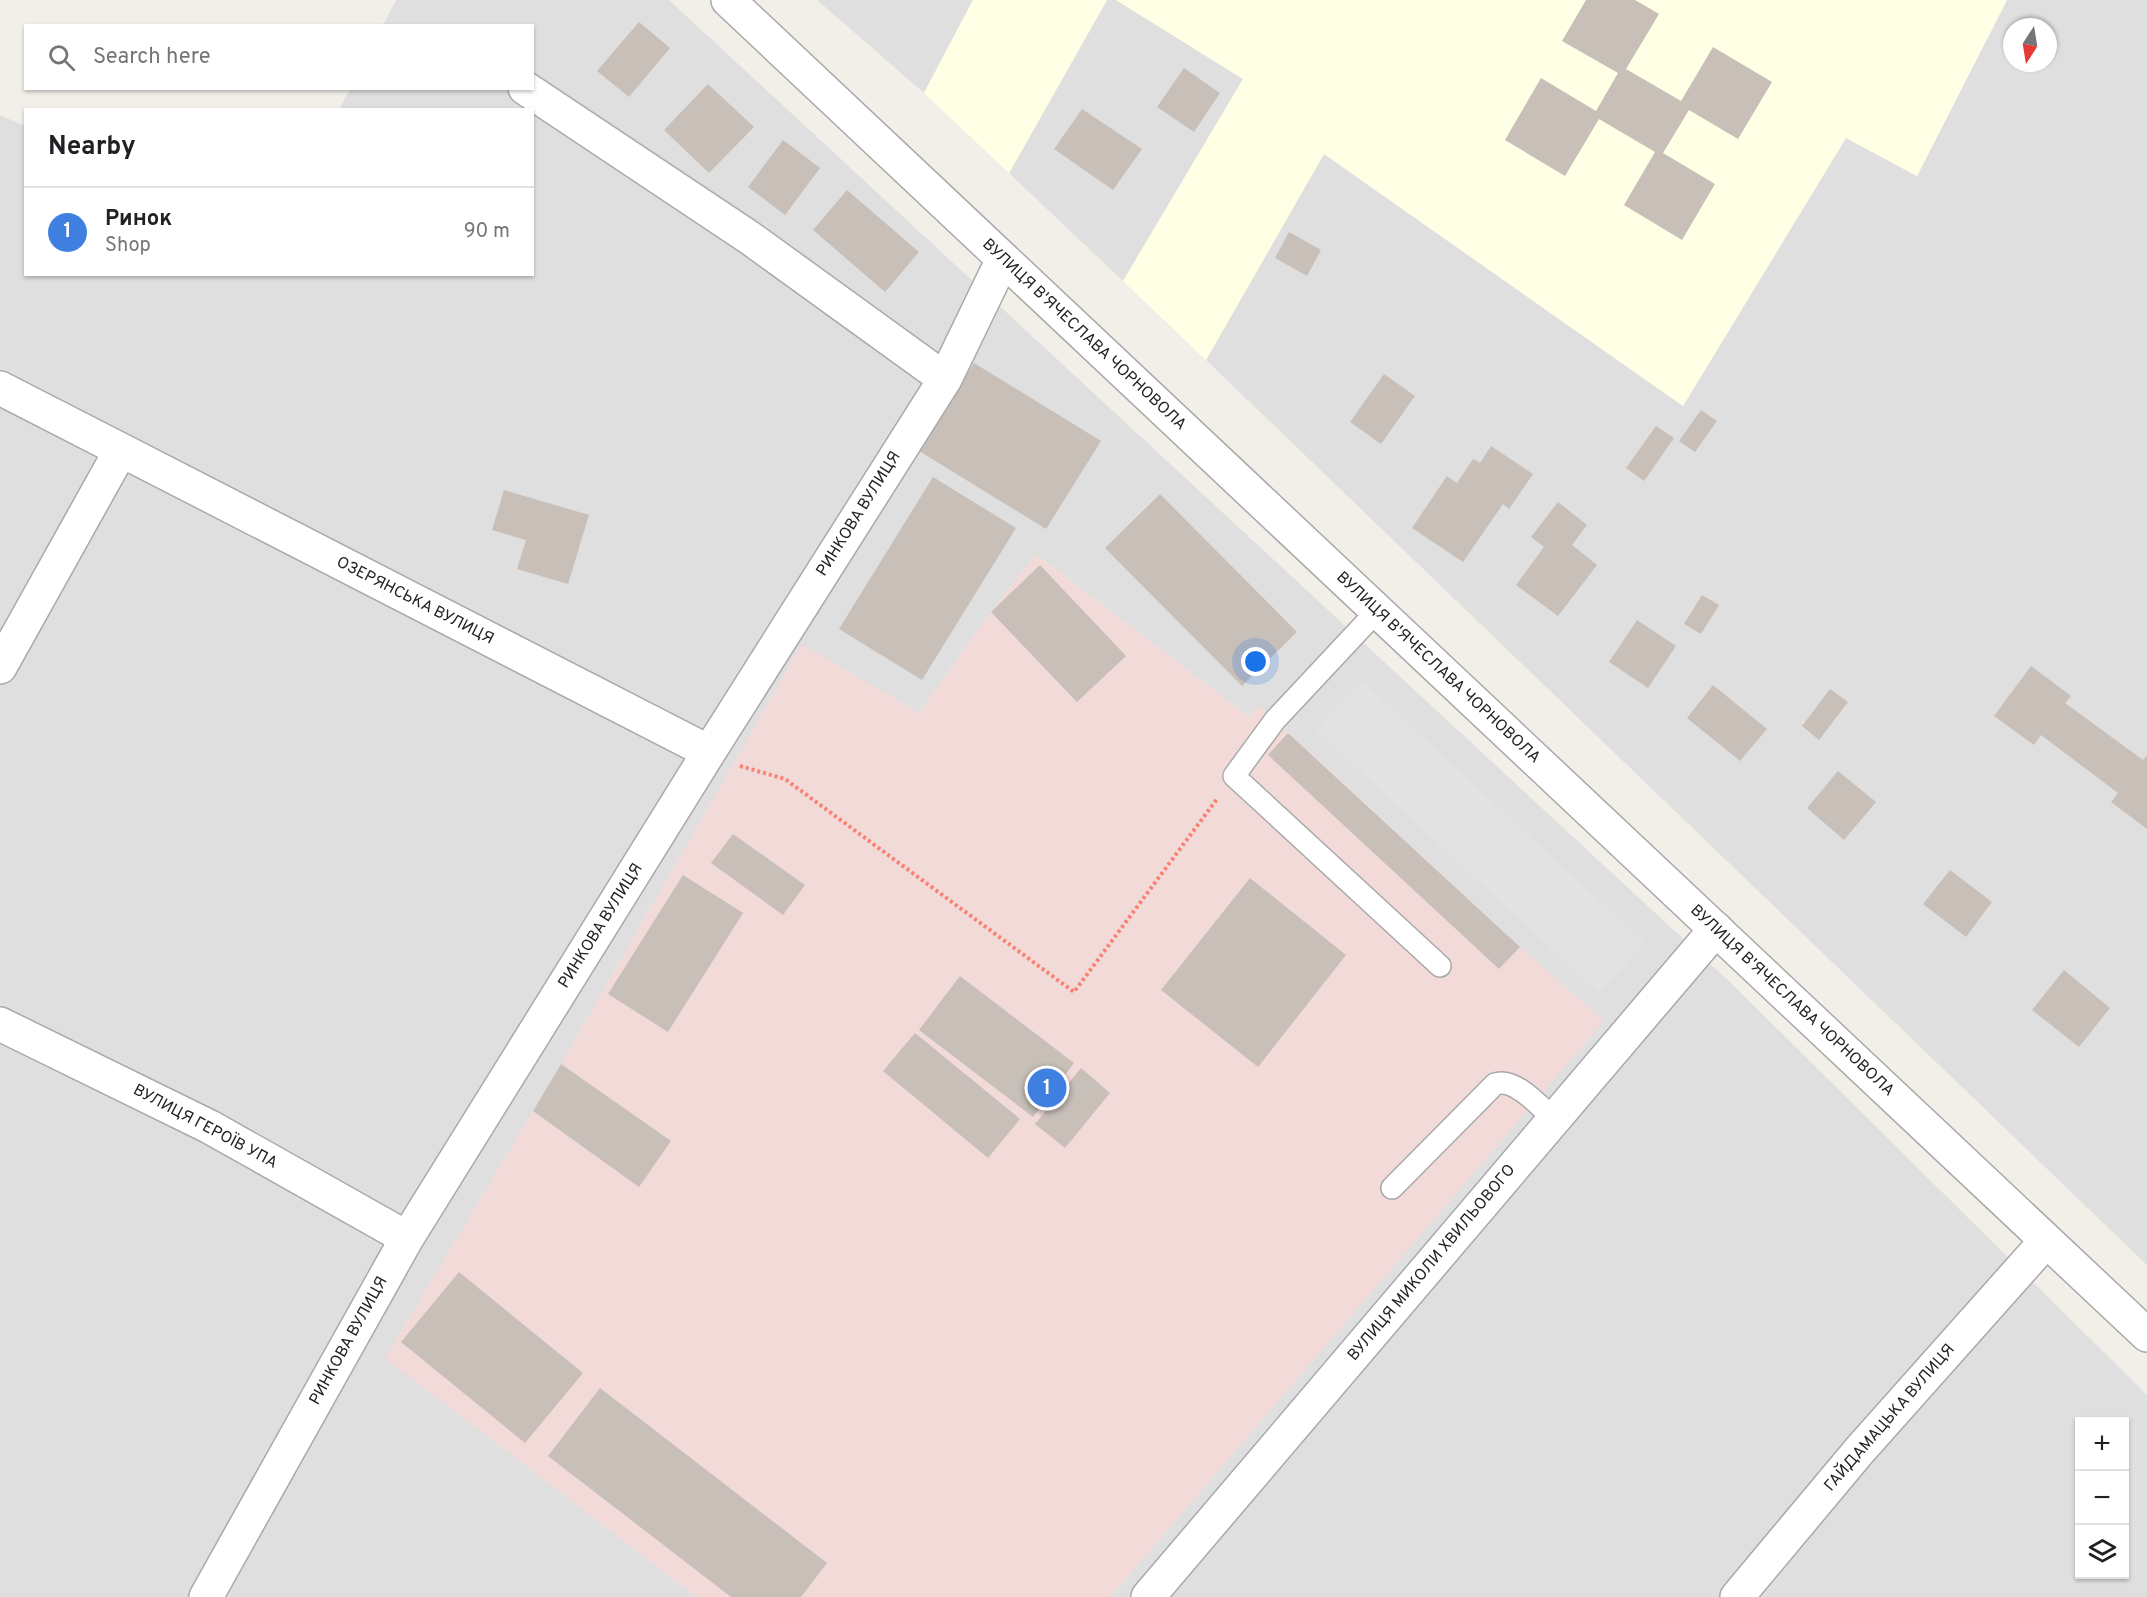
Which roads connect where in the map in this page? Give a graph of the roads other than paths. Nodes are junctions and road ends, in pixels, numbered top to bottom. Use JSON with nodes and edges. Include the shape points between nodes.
{"nodes":[{"id":1,"x":728,"y":0,"type":"edge"},
{"id":2,"x":528,"y":90,"type":"edge"},
{"id":3,"x":1003,"y":259,"type":"junction"},
{"id":4,"x":945,"y":379,"type":"junction"},
{"id":5,"x":0,"y":388,"type":"edge"},
{"id":6,"x":121,"y":450,"type":"junction"},
{"id":7,"x":1377,"y":611,"type":"junction"},
{"id":8,"x":0,"y":667,"type":"edge"},
{"id":9,"x":709,"y":752,"type":"junction"},
{"id":10,"x":1716,"y":929,"type":"junction"},
{"id":11,"x":1440,"y":966,"type":"dead end"},
{"id":12,"x":0,"y":1024,"type":"edge"},
{"id":13,"x":1554,"y":1119,"type":"junction"},
{"id":14,"x":1392,"y":1188,"type":"dead end"},
{"id":15,"x":407,"y":1238,"type":"junction"},
{"id":16,"x":2046,"y":1240,"type":"junction"},
{"id":17,"x":2147,"y":1335,"type":"edge"},
{"id":18,"x":206,"y":1597,"type":"edge"},
{"id":19,"x":1148,"y":1597,"type":"edge"},
{"id":20,"x":1737,"y":1597,"type":"edge"}],
"edges":[{"from":1,"to":3,"type":"street","name":"ВУЛИЦЯ В'ЯЧЕСЛАВА ЧОРНОВОЛА"},
{"from":2,"to":4,"type":"street","via":[[750,238]]},
{"from":3,"to":4,"type":"street","name":"РИНКОВА ВУЛИЦЯ"},
{"from":3,"to":7,"type":"street","name":"ВУЛИЦЯ В'ЯЧЕСЛАВА ЧОРНОВОЛА"},
{"from":4,"to":9,"type":"street","name":"РИНКОВА ВУЛИЦЯ"},
{"from":5,"to":6,"type":"street","name":"ОЗЕРЯНСЬКА ВУЛИЦЯ"},
{"from":6,"to":8,"type":"street"},
{"from":6,"to":9,"type":"street","name":"ОЗЕРЯНСЬКА ВУЛИЦЯ"},
{"from":7,"to":10,"type":"street","name":"ВУЛИЦЯ В'ЯЧЕСЛАВА ЧОРНОВОЛА"},
{"from":7,"to":11,"type":"lane","via":[[1275,720],[1234,776]]},
{"from":9,"to":15,"type":"street","name":"РИНКОВА ВУЛИЦЯ"},
{"from":10,"to":13,"type":"street","name":"ВУЛИЦЯ МИКОЛИ ХВИЛЬОВОГО"},
{"from":10,"to":16,"type":"street","name":"ВУЛИЦЯ В'ЯЧЕСЛАВА ЧОРНОВОЛА"},
{"from":12,"to":15,"type":"street","name":"ВУЛИЦЯ ГЕРОЇВ УПА","via":[[210,1127]]},
{"from":13,"to":14,"type":"lane","via":[[1515,1086],[1495,1084]]},
{"from":13,"to":19,"type":"street","name":"ВУЛИЦЯ МИКОЛИ ХВИЛЬОВОГО"},
{"from":15,"to":18,"type":"street","name":"РИНКОВА ВУЛИЦЯ"},
{"from":16,"to":17,"type":"street","name":"ВУЛИЦЯ В'ЯЧЕСЛАВА ЧОРНОВОЛА"},
{"from":16,"to":20,"type":"street","name":"ГАЙДАМАЦЬКА ВУЛИЦЯ","via":[[1859,1451]]}]}
